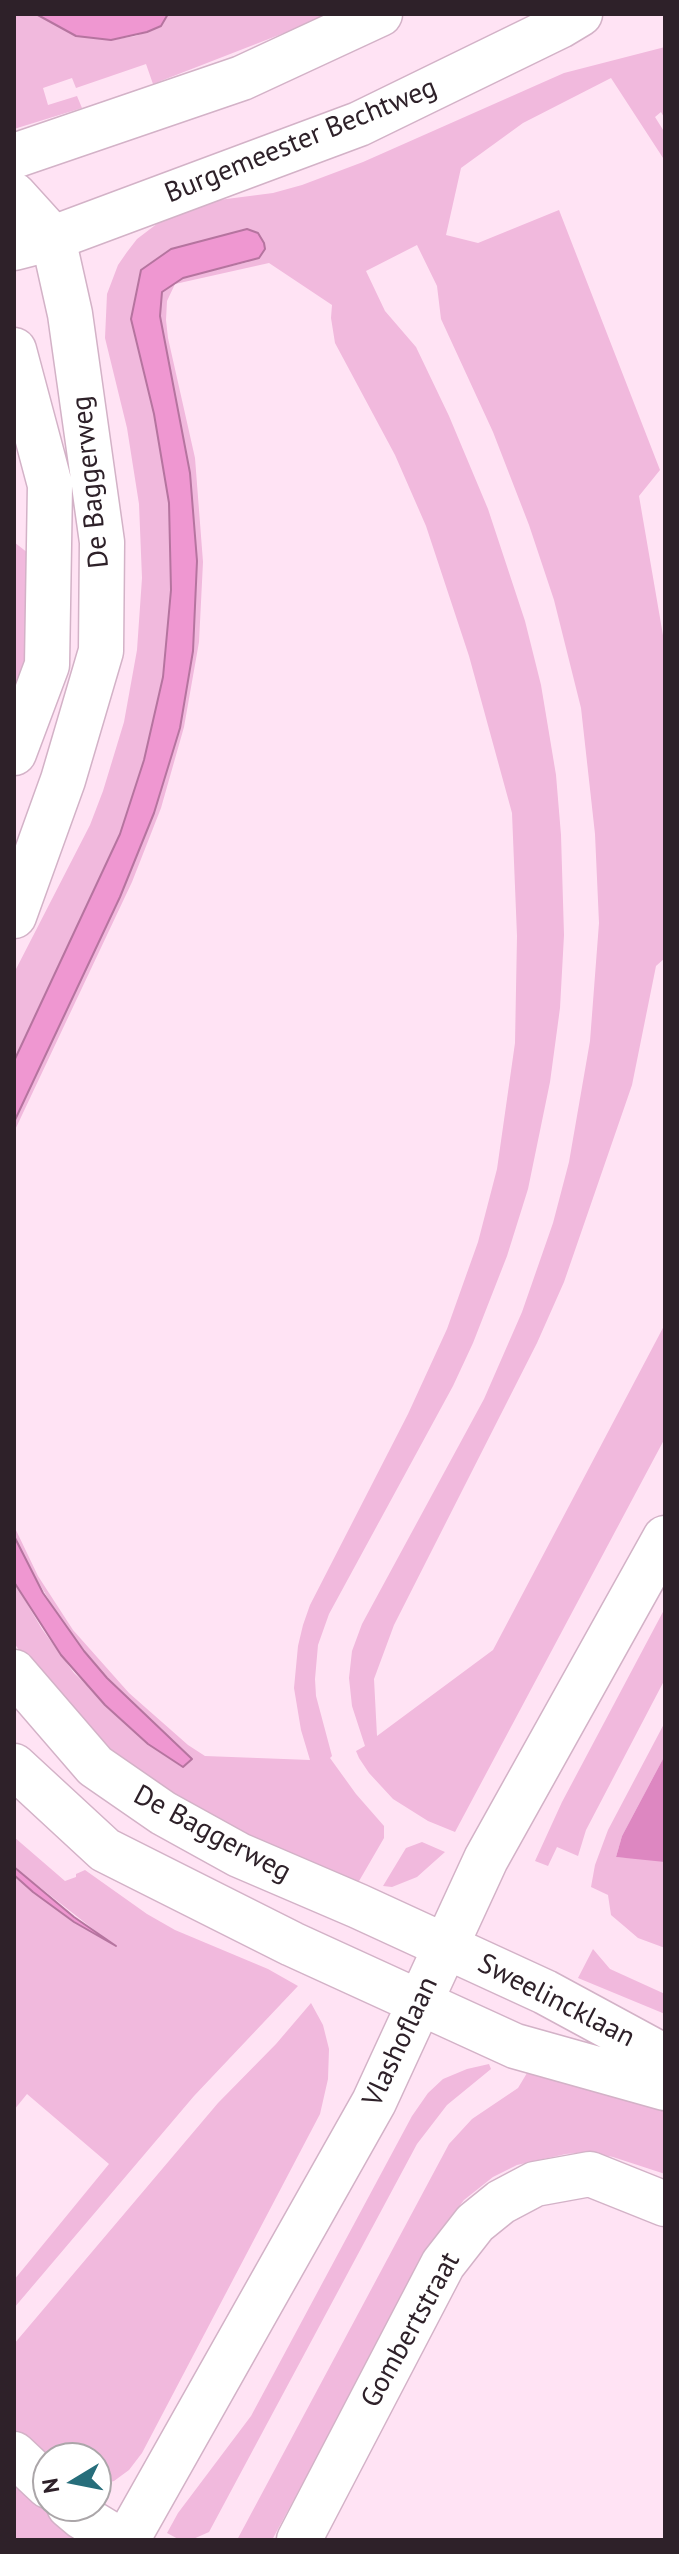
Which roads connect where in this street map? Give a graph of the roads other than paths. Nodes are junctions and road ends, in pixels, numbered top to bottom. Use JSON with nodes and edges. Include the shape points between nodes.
{"nodes":[{"id":1,"x":380,"y":14,"type":"edge"},
{"id":2,"x":580,"y":14,"type":"edge"},
{"id":3,"x":14,"y":156,"type":"edge"},
{"id":4,"x":14,"y":195,"type":"edge"},
{"id":5,"x":34,"y":243,"type":"edge"},
{"id":6,"x":14,"y":350,"type":"edge"},
{"id":7,"x":14,"y":753,"type":"edge"},
{"id":8,"x":14,"y":916,"type":"edge"},
{"id":9,"x":665,"y":1538,"type":"edge"},
{"id":10,"x":14,"y":1672,"type":"edge"},
{"id":11,"x":14,"y":1766,"type":"edge"},
{"id":12,"x":446,"y":1946,"type":"junction"},
{"id":13,"x":420,"y":2002,"type":"junction"},
{"id":14,"x":665,"y":2057,"type":"edge"},
{"id":15,"x":665,"y":2088,"type":"edge"},
{"id":16,"x":665,"y":2204,"type":"edge"},
{"id":17,"x":14,"y":2454,"type":"edge"},
{"id":18,"x":32,"y":2471,"type":"edge"},
{"id":19,"x":90,"y":2522,"type":"edge"},
{"id":20,"x":120,"y":2540,"type":"edge"},
{"id":21,"x":127,"y":2540,"type":"edge"},
{"id":22,"x":299,"y":2540,"type":"edge"}],
"edges":[{"from":1,"to":3,"type":"street","via":[[242,78]]},
{"from":2,"to":5,"type":"street","name":"Burgemeester Bechtweg","via":[[359,124]]},
{"from":4,"to":5,"type":"street","name":"De Baggerweg"},
{"from":5,"to":8,"type":"street","name":"De Baggerweg","via":[[70,314],[102,542],[101,651],[63,780]]},
{"from":6,"to":7,"type":"street","name":"De Baggerweg","via":[[50,485],[47,665]]},
{"from":9,"to":12,"type":"street","name":"Vlashoflaan","via":[[486,1859]]},
{"from":10,"to":12,"type":"street","name":"De Baggerweg","via":[[95,1766],[163,1813],[239,1855]]},
{"from":11,"to":13,"type":"street","via":[[105,1850]]},
{"from":12,"to":13,"type":"street","name":"Vlashoflaan"},
{"from":12,"to":14,"type":"street","name":"Sweelincklaan"},
{"from":13,"to":15,"type":"street","name":"Sweelincklaan","via":[[515,2046]]},
{"from":13,"to":21,"type":"street","name":"Vlashoflaan","via":[[374,2102]]},
{"from":16,"to":22,"type":"street","name":"Gombertstraat","via":[[590,2174],[535,2184],[475,2223],[443,2264]]},
{"from":17,"to":18,"type":"street"},
{"from":19,"to":20,"type":"street"}]}
